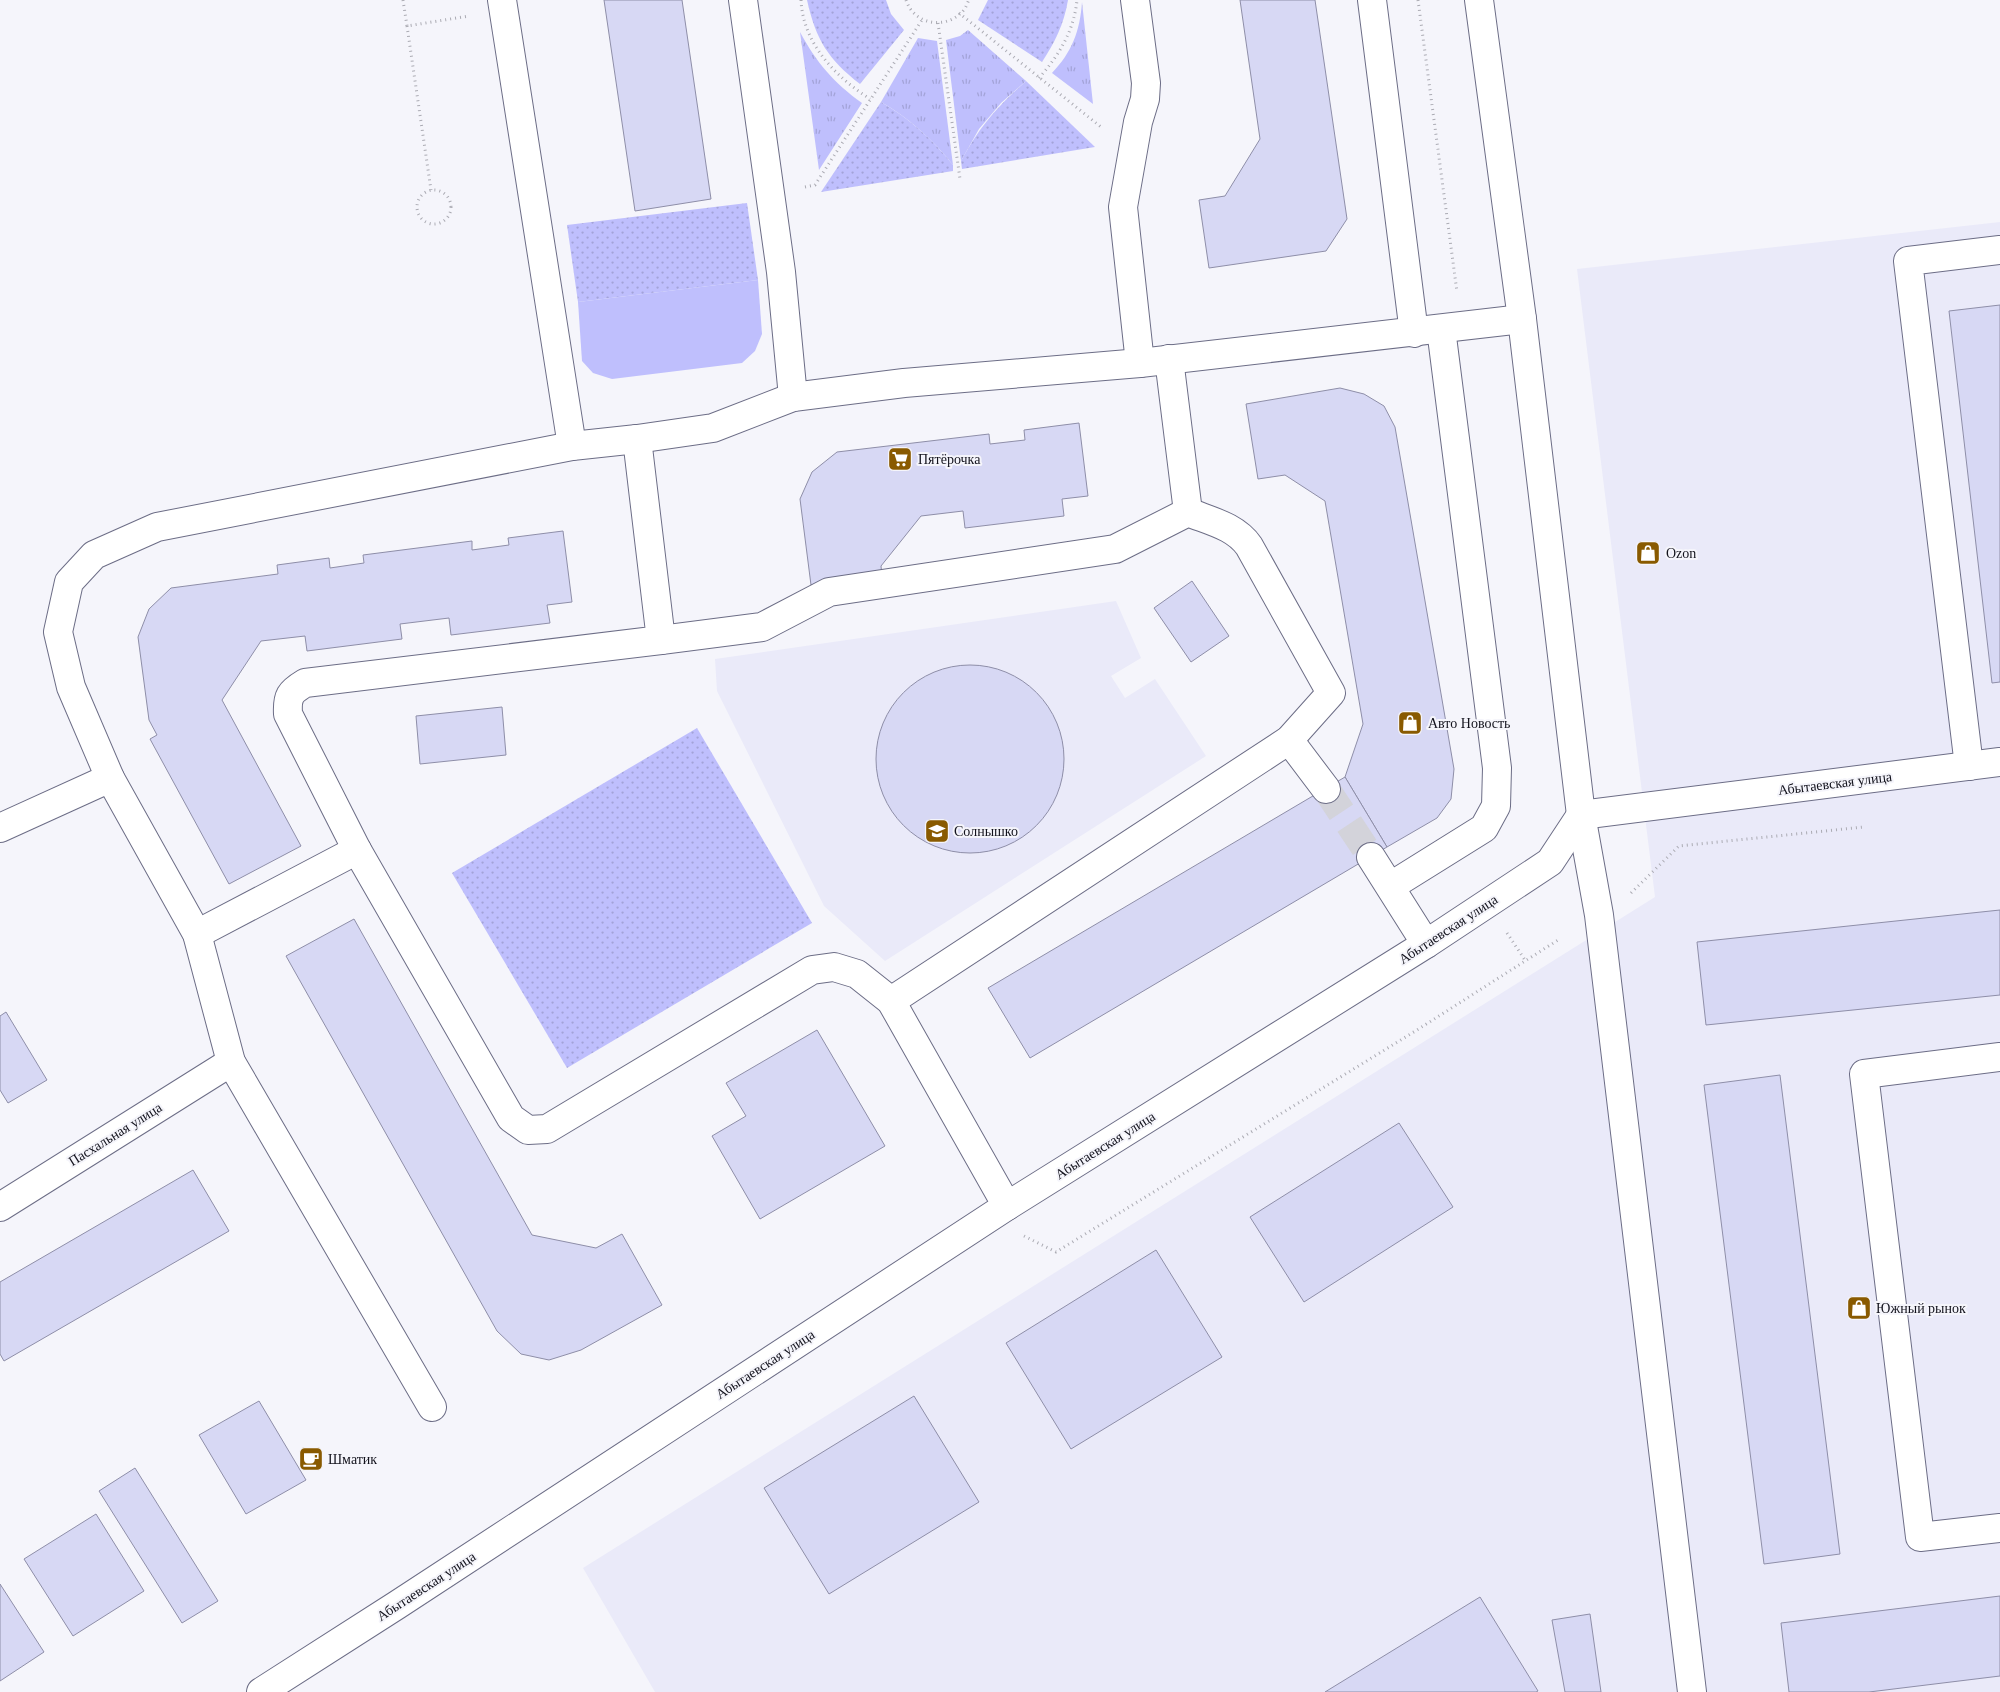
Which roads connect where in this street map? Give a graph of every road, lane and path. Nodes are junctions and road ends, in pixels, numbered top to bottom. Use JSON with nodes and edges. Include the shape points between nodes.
{"nodes":[{"id":1,"x":403,"y":0,"type":"edge"},
{"id":2,"x":743,"y":0,"type":"edge"},
{"id":3,"x":801,"y":0,"type":"edge"},
{"id":4,"x":906,"y":0,"type":"edge"},
{"id":5,"x":969,"y":0,"type":"edge"},
{"id":6,"x":1077,"y":0,"type":"edge"},
{"id":7,"x":1135,"y":0,"type":"edge"},
{"id":8,"x":1372,"y":0,"type":"edge"},
{"id":9,"x":1479,"y":0,"type":"edge"},
{"id":10,"x":503,"y":5,"type":"edge"},
{"id":11,"x":959,"y":13,"type":"junction"},
{"id":12,"x":922,"y":20,"type":"junction"},
{"id":13,"x":938,"y":23,"type":"junction"},
{"id":14,"x":407,"y":26,"type":"junction"},
{"id":15,"x":1039,"y":78,"type":"junction"},
{"id":16,"x":870,"y":99,"type":"junction"},
{"id":17,"x":1138,"y":122,"type":"junction"},
{"id":18,"x":960,"y":179,"type":"dead end"},
{"id":19,"x":430,"y":190,"type":"junction"},
{"id":20,"x":769,"y":193,"type":"junction"},
{"id":21,"x":2000,"y":250,"type":"edge"},
{"id":22,"x":1522,"y":319,"type":"junction"},
{"id":23,"x":1428,"y":331,"type":"junction"},
{"id":24,"x":1169,"y":359,"type":"junction"},
{"id":25,"x":1140,"y":363,"type":"junction"},
{"id":26,"x":793,"y":397,"type":"junction"},
{"id":27,"x":637,"y":439,"type":"junction"},
{"id":28,"x":572,"y":446,"type":"junction"},
{"id":29,"x":1188,"y":512,"type":"junction"},
{"id":30,"x":661,"y":640,"type":"junction"},
{"id":31,"x":1289,"y":740,"type":"junction"},
{"id":32,"x":2000,"y":762,"type":"edge"},
{"id":33,"x":1969,"y":766,"type":"junction"},
{"id":34,"x":110,"y":778,"type":"junction"},
{"id":35,"x":1326,"y":789,"type":"tunnel mouth"},
{"id":36,"x":1581,"y":815,"type":"junction"},
{"id":37,"x":1864,"y":827,"type":"dead end"},
{"id":38,"x":0,"y":828,"type":"edge"},
{"id":39,"x":357,"y":850,"type":"junction"},
{"id":40,"x":1371,"y":857,"type":"tunnel mouth"},
{"id":41,"x":1391,"y":886,"type":"junction"},
{"id":42,"x":1631,"y":894,"type":"dead end"},
{"id":43,"x":1504,"y":929,"type":"dead end"},
{"id":44,"x":197,"y":934,"type":"junction"},
{"id":45,"x":1558,"y":940,"type":"dead end"},
{"id":46,"x":1426,"y":944,"type":"junction"},
{"id":47,"x":1525,"y":960,"type":"junction"},
{"id":48,"x":892,"y":1001,"type":"junction"},
{"id":49,"x":2000,"y":1057,"type":"edge"},
{"id":50,"x":230,"y":1062,"type":"junction"},
{"id":51,"x":1007,"y":1206,"type":"junction"},
{"id":52,"x":0,"y":1207,"type":"edge"},
{"id":53,"x":1022,"y":1235,"type":"dead end"},
{"id":54,"x":432,"y":1407,"type":"dead end"},
{"id":55,"x":2000,"y":1528,"type":"edge"},
{"id":56,"x":261,"y":1692,"type":"edge"},
{"id":57,"x":1692,"y":1692,"type":"edge"}],
"edges":[{"from":1,"to":14,"type":"path"},
{"from":2,"to":20,"type":"street"},
{"from":3,"to":16,"type":"path","via":[[807,28],[822,56],[832,70]]},
{"from":4,"to":12,"type":"path"},
{"from":5,"to":11,"type":"path"},
{"from":6,"to":15,"type":"path","via":[[1068,36],[1056,58]]},
{"from":7,"to":17,"type":"street","via":[[1146,83]]},
{"from":8,"to":23,"type":"street"},
{"from":9,"to":22,"type":"street"},
{"from":10,"to":14,"type":"path"},
{"from":10,"to":28,"type":"street"},
{"from":11,"to":13,"type":"path"},
{"from":11,"to":15,"type":"path"},
{"from":12,"to":13,"type":"path"},
{"from":12,"to":16,"type":"path"},
{"from":13,"to":18,"type":"path"},
{"from":14,"to":19,"type":"path"},
{"from":15,"to":17,"type":"path","via":[[1102,127]]},
{"from":16,"to":20,"type":"path","via":[[815,185]]},
{"from":17,"to":25,"type":"street","via":[[1123,207]]},
{"from":19,"to":19,"type":"path","via":[[448,196],[451,204],[450,214],[437,224],[428,224],[416,211],[417,201]]},
{"from":20,"to":26,"type":"street","via":[[781,272]]},
{"from":21,"to":33,"type":"street","via":[[1908,261]]},
{"from":22,"to":23,"type":"street"},
{"from":22,"to":36,"type":"street"},
{"from":23,"to":24,"type":"street"},
{"from":23,"to":41,"type":"street","via":[[1497,768],[1496,806],[1484,828]]},
{"from":24,"to":25,"type":"street"},
{"from":24,"to":29,"type":"street"},
{"from":25,"to":26,"type":"street","via":[[904,383]]},
{"from":26,"to":27,"type":"street","via":[[713,428]]},
{"from":27,"to":28,"type":"street"},
{"from":27,"to":30,"type":"street"},
{"from":28,"to":34,"type":"street","via":[[157,527],[94,555],[69,582],[58,632],[71,687]]},
{"from":29,"to":30,"type":"street","via":[[1115,548],[830,592],[762,627]]},
{"from":29,"to":31,"type":"street","via":[[1242,536],[1330,693]]},
{"from":30,"to":39,"type":"street","via":[[306,683],[293,690],[288,701],[288,714]]},
{"from":31,"to":35,"type":"street"},
{"from":31,"to":48,"type":"street"},
{"from":32,"to":33,"type":"street","name":"Абытаевская улица"},
{"from":33,"to":36,"type":"street","name":"Абытаевская улица"},
{"from":34,"to":38,"type":"street"},
{"from":34,"to":44,"type":"street"},
{"from":36,"to":46,"type":"street","name":"Абытаевская улица","via":[[1550,862]]},
{"from":36,"to":57,"type":"street","via":[[1599,915]]},
{"from":37,"to":42,"type":"path","via":[[1679,846]]},
{"from":39,"to":44,"type":"street"},
{"from":39,"to":48,"type":"street","via":[[511,1118],[528,1130],[547,1129],[812,970],[834,967],[857,974]]},
{"from":40,"to":41,"type":"street"},
{"from":41,"to":46,"type":"street"},
{"from":43,"to":47,"type":"path"},
{"from":44,"to":50,"type":"street"},
{"from":45,"to":47,"type":"path"},
{"from":46,"to":51,"type":"street","name":"Абытаевская улица"},
{"from":47,"to":53,"type":"path","via":[[1056,1252]]},
{"from":48,"to":51,"type":"street"},
{"from":49,"to":55,"type":"street","via":[[1864,1074],[1920,1537]]},
{"from":50,"to":52,"type":"street","name":"Пасхальная улица"},
{"from":50,"to":54,"type":"street"},
{"from":51,"to":56,"type":"street","name":"Абытаевская улица"}]}
